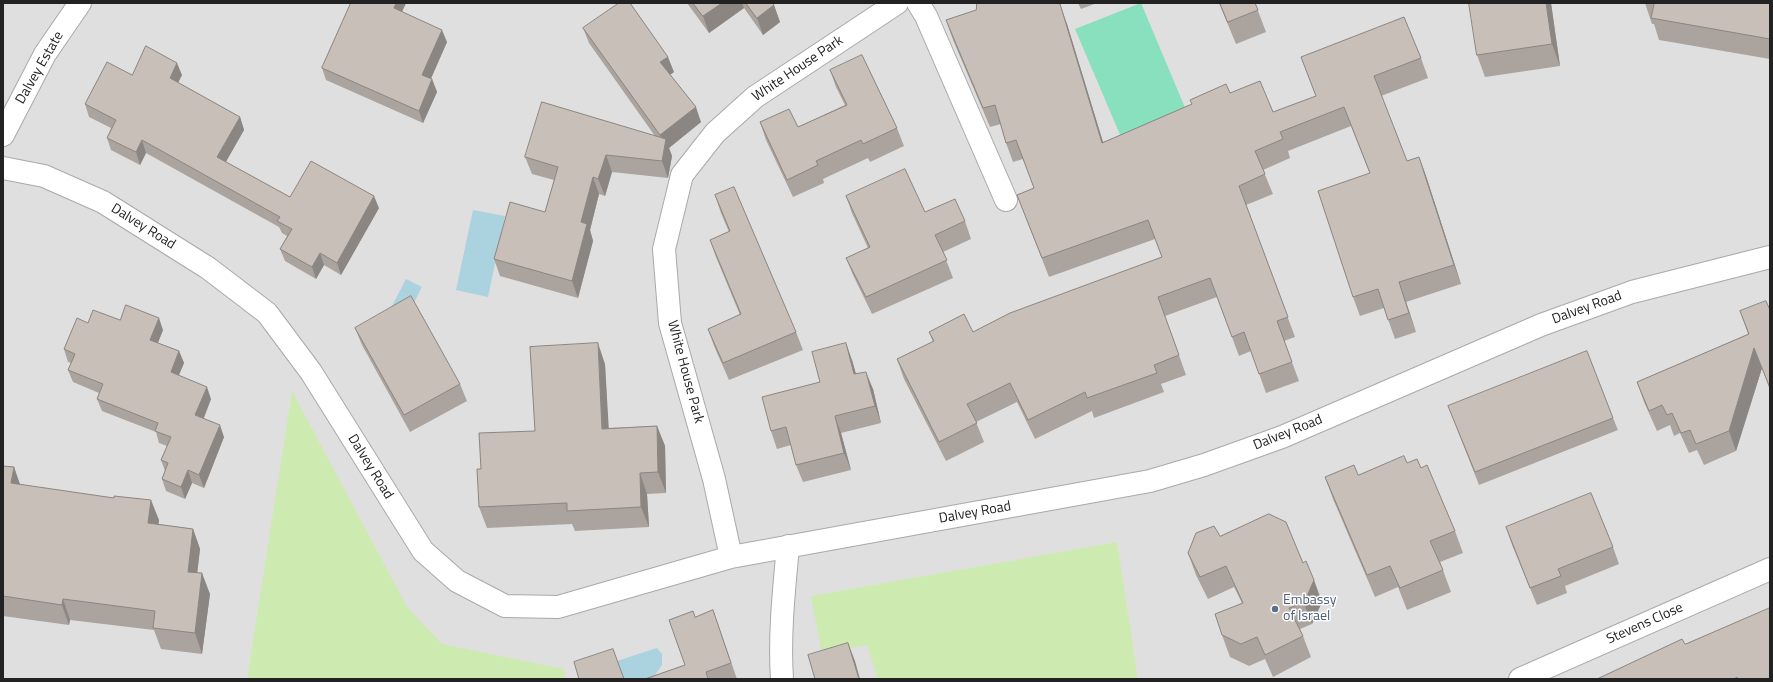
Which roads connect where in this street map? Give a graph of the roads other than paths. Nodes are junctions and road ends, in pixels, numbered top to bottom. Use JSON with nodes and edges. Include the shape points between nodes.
{"nodes":[{"id":1,"x":80,"y":3,"type":"edge"},
{"id":2,"x":898,"y":3,"type":"edge"},
{"id":3,"x":918,"y":3,"type":"edge"},
{"id":4,"x":3,"y":135,"type":"edge"},
{"id":5,"x":3,"y":168,"type":"edge"},
{"id":6,"x":1006,"y":200,"type":"dead end"},
{"id":7,"x":1770,"y":258,"type":"edge"},
{"id":8,"x":788,"y":546,"type":"junction"},
{"id":9,"x":732,"y":557,"type":"junction"},
{"id":10,"x":1770,"y":569,"type":"edge"},
{"id":11,"x":782,"y":679,"type":"edge"},
{"id":12,"x":1520,"y":679,"type":"edge"}],
"edges":[{"from":1,"to":4,"type":"street","name":"Dalvey Estate","via":[[45,54]]},
{"from":2,"to":9,"type":"street","name":"White House Park","via":[[755,97],[715,133],[682,175],[664,248],[670,323],[714,479]]},
{"from":3,"to":6,"type":"street","via":[[926,16]]},
{"from":5,"to":9,"type":"street","name":"Dalvey Road","via":[[44,176],[103,202],[208,268],[267,313],[311,372],[423,551],[457,581],[505,606],[558,607]]},
{"from":7,"to":8,"type":"street","name":"Dalvey Road","via":[[1632,292],[1542,325],[1282,437],[1150,481]]},
{"from":8,"to":9,"type":"street","name":"Dalvey Road"},
{"from":8,"to":11,"type":"street"},
{"from":10,"to":12,"type":"street","name":"Stevens Close"}]}
